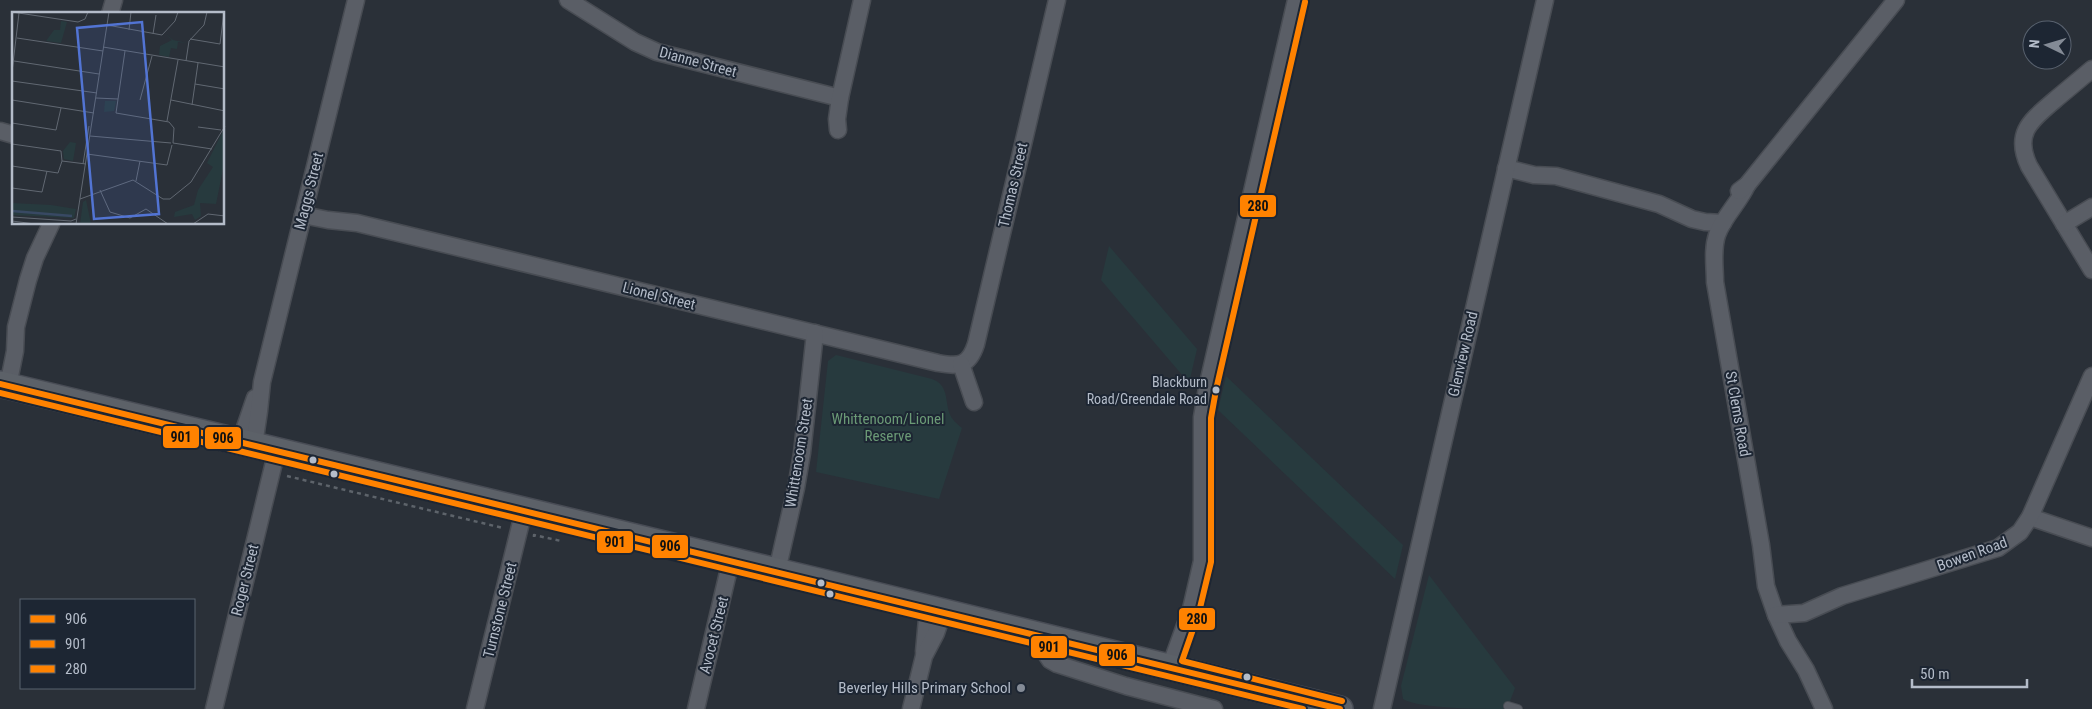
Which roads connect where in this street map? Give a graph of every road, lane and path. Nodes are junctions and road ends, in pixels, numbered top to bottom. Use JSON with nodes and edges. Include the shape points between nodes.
{"nodes":[{"id":1,"x":356,"y":0,"type":"edge"},
{"id":2,"x":568,"y":0,"type":"edge"},
{"id":3,"x":862,"y":0,"type":"edge"},
{"id":4,"x":1056,"y":0,"type":"edge"},
{"id":5,"x":1296,"y":0,"type":"edge"},
{"id":6,"x":1545,"y":0,"type":"edge"},
{"id":7,"x":1896,"y":0,"type":"edge"},
{"id":8,"x":2092,"y":69,"type":"edge"},
{"id":9,"x":840,"y":98,"type":"junction"},
{"id":10,"x":838,"y":130,"type":"dead end"},
{"id":11,"x":1507,"y":163,"type":"junction"},
{"id":12,"x":2092,"y":207,"type":"edge"},
{"id":13,"x":304,"y":210,"type":"junction"},
{"id":14,"x":1717,"y":221,"type":"junction"},
{"id":15,"x":2064,"y":224,"type":"junction"},
{"id":16,"x":51,"y":225,"type":"edge"},
{"id":17,"x":2092,"y":270,"type":"edge"},
{"id":18,"x":815,"y":333,"type":"junction"},
{"id":19,"x":961,"y":364,"type":"junction"},
{"id":20,"x":2092,"y":376,"type":"edge"},
{"id":21,"x":3,"y":382,"type":"edge"},
{"id":22,"x":974,"y":402,"type":"dead end"},
{"id":23,"x":257,"y":446,"type":"junction"},
{"id":24,"x":284,"y":485,"type":"dead end"},
{"id":25,"x":524,"y":510,"type":"junction"},
{"id":26,"x":2030,"y":517,"type":"junction"},
{"id":27,"x":504,"y":528,"type":"dead end"},
{"id":28,"x":2092,"y":538,"type":"edge"},
{"id":29,"x":562,"y":542,"type":"dead end"},
{"id":30,"x":532,"y":545,"type":"dead end"},
{"id":31,"x":731,"y":560,"type":"junction"},
{"id":32,"x":777,"y":571,"type":"junction"},
{"id":33,"x":935,"y":610,"type":"junction"},
{"id":34,"x":1783,"y":613,"type":"junction"},
{"id":35,"x":1032,"y":633,"type":"junction"},
{"id":36,"x":1177,"y":668,"type":"junction"},
{"id":37,"x":1508,"y":706,"type":"dead end"},
{"id":38,"x":214,"y":709,"type":"edge"},
{"id":39,"x":475,"y":709,"type":"edge"},
{"id":40,"x":696,"y":709,"type":"edge"},
{"id":41,"x":911,"y":709,"type":"edge"},
{"id":42,"x":1214,"y":709,"type":"edge"},
{"id":43,"x":1340,"y":709,"type":"edge"},
{"id":44,"x":1382,"y":709,"type":"edge"},
{"id":45,"x":1518,"y":709,"type":"edge"},
{"id":46,"x":1824,"y":709,"type":"edge"}],
"edges":[{"from":1,"to":13,"type":"street","name":"Maggs Street"},
{"from":2,"to":9,"type":"street","name":"Dianne Street","via":[[657,52]]},
{"from":3,"to":9,"type":"street"},
{"from":4,"to":19,"type":"street","name":"Thomas Street","via":[[976,344],[970,358]]},
{"from":5,"to":36,"type":"street","via":[[1203,410],[1202,561]]},
{"from":6,"to":11,"type":"street","name":"Glenview Road"},
{"from":7,"to":14,"type":"street","name":"St Clems Road","via":[[1747,185],[1741,199]]},
{"from":8,"to":15,"type":"street","via":[[2030,122],[2022,142],[2029,166]]},
{"from":9,"to":10,"type":"street"},
{"from":11,"to":14,"type":"street","via":[[1538,166],[1556,176],[1659,204],[1701,210]]},
{"from":11,"to":44,"type":"street","name":"Glenview Road"},
{"from":12,"to":15,"type":"street"},
{"from":13,"to":18,"type":"street","name":"Lionel Street","via":[[328,220],[357,223]]},
{"from":13,"to":23,"type":"street","name":"Maggs Street","via":[[262,382]]},
{"from":14,"to":34,"type":"street","name":"St Clems Road","via":[[1715,282],[1766,586]]},
{"from":15,"to":17,"type":"street"},
{"from":16,"to":21,"type":"street","via":[[31,270],[16,328],[15,351]]},
{"from":18,"to":19,"type":"street","name":"Lionel Street","via":[[938,363]]},
{"from":18,"to":32,"type":"street","name":"Whittenoom Street","via":[[802,452]]},
{"from":19,"to":22,"type":"street"},
{"from":20,"to":26,"type":"street","name":"Bowen Road"},
{"from":21,"to":23,"type":"main road"},
{"from":23,"to":25,"type":"main road"},
{"from":23,"to":38,"type":"street","name":"Roger Street"},
{"from":24,"to":27,"type":"path","via":[[286,475]]},
{"from":25,"to":31,"type":"main road"},
{"from":25,"to":39,"type":"street","name":"Turnstone Street"},
{"from":26,"to":28,"type":"street"},
{"from":26,"to":34,"type":"street","name":"Bowen Road","via":[[2020,532],[1998,548],[1842,596],[1804,602]]},
{"from":29,"to":30,"type":"path","via":[[534,535]]},
{"from":31,"to":32,"type":"main road"},
{"from":31,"to":40,"type":"street","name":"Avocet Street"},
{"from":32,"to":33,"type":"main road"},
{"from":33,"to":35,"type":"main road"},
{"from":33,"to":41,"type":"street","via":[[936,633],[924,656]]},
{"from":34,"to":46,"type":"street","name":"St Clems Road","via":[[1788,641]]},
{"from":35,"to":36,"type":"main road"},
{"from":35,"to":42,"type":"street","via":[[1050,660],[1057,664]]},
{"from":36,"to":43,"type":"main road"},
{"from":37,"to":45,"type":"lane"}]}
